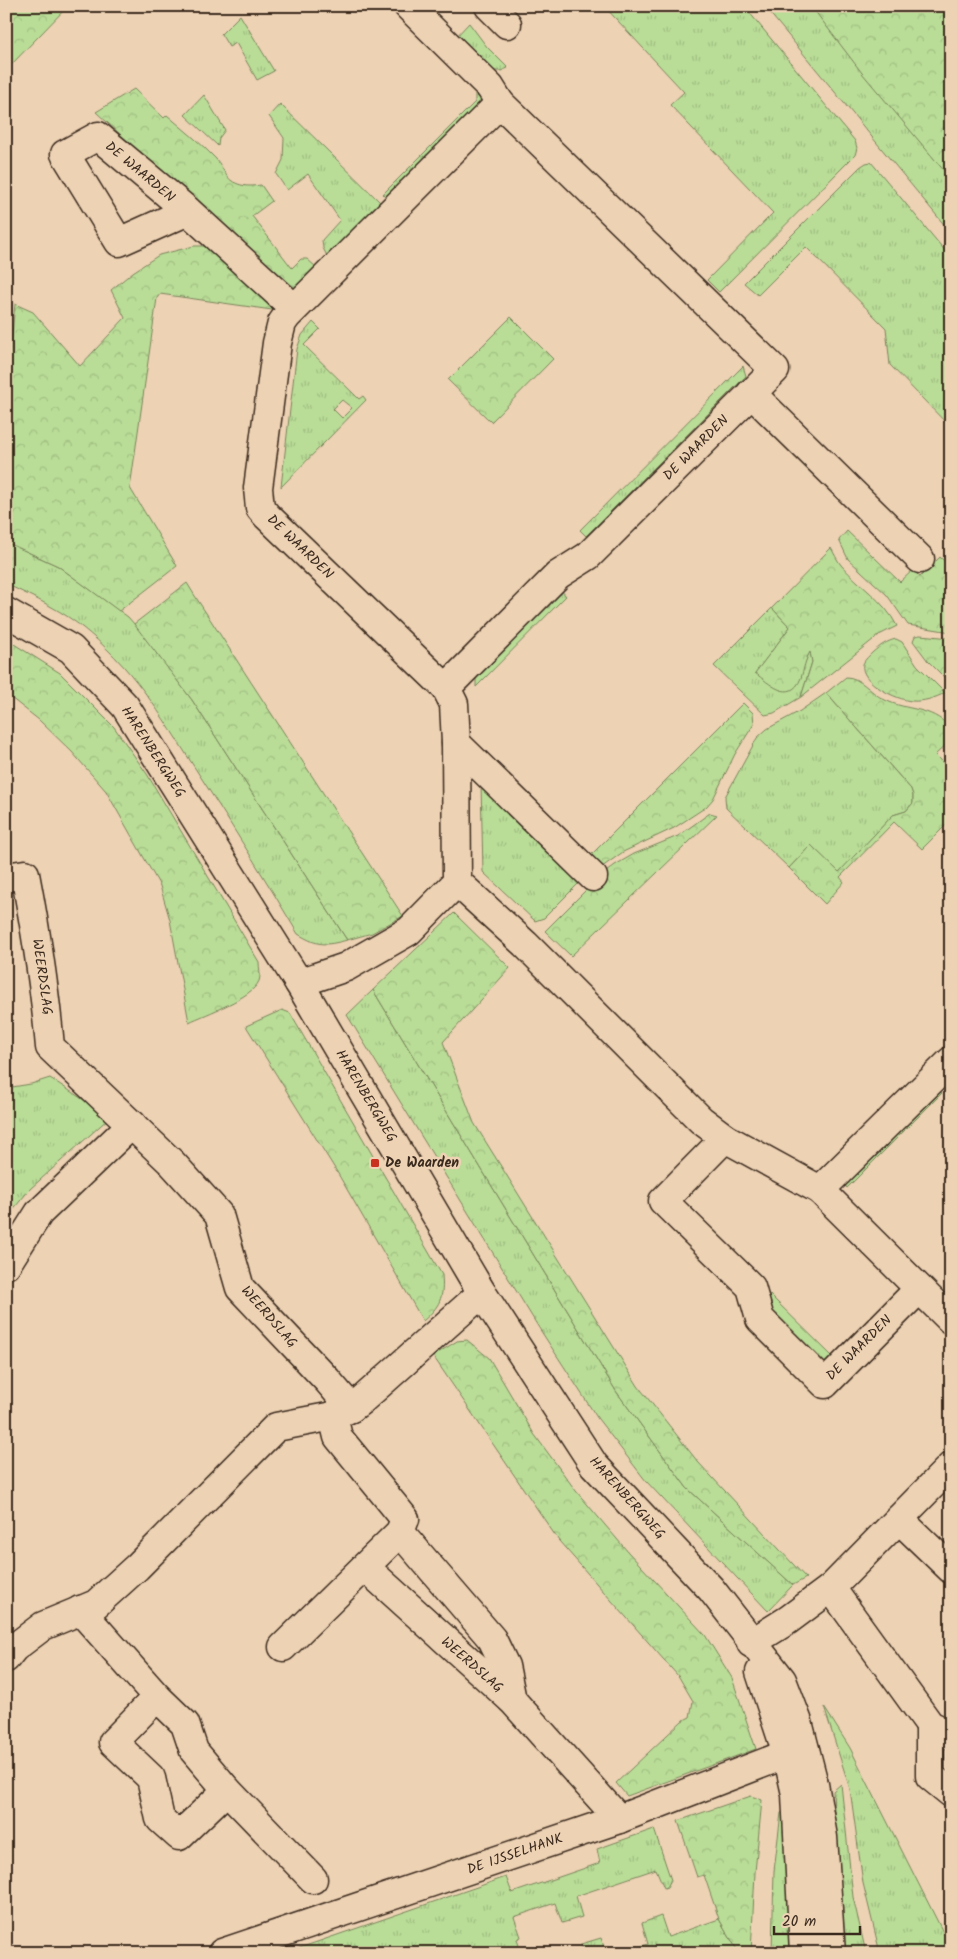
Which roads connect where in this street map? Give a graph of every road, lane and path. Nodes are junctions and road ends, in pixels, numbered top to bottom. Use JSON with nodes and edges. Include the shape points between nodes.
{"nodes":[{"id":1,"x":408,"y":6,"type":"edge"},
{"id":2,"x":500,"y":103,"type":"junction"},
{"id":3,"x":188,"y":212,"type":"dead end"},
{"id":4,"x":294,"y":308,"type":"junction"},
{"id":5,"x":751,"y":393,"type":"junction"},
{"id":6,"x":920,"y":559,"type":"dead end"},
{"id":7,"x":6,"y":612,"type":"edge"},
{"id":8,"x":446,"y":688,"type":"junction"},
{"id":9,"x":456,"y":743,"type":"junction"},
{"id":10,"x":6,"y":877,"type":"edge"},
{"id":11,"x":593,"y":877,"type":"dead end"},
{"id":12,"x":457,"y":882,"type":"junction"},
{"id":13,"x":299,"y":983,"type":"junction"},
{"id":14,"x":951,"y":1061,"type":"edge"},
{"id":15,"x":132,"y":1124,"type":"junction"},
{"id":16,"x":725,"y":1138,"type":"junction"},
{"id":17,"x":820,"y":1190,"type":"junction"},
{"id":18,"x":6,"y":1265,"type":"edge"},
{"id":19,"x":919,"y":1288,"type":"junction"},
{"id":20,"x":482,"y":1293,"type":"junction"},
{"id":21,"x":951,"y":1320,"type":"edge"},
{"id":22,"x":342,"y":1412,"type":"junction"},
{"id":23,"x":951,"y":1466,"type":"edge"},
{"id":24,"x":899,"y":1519,"type":"junction"},
{"id":25,"x":400,"y":1532,"type":"junction"},
{"id":26,"x":366,"y":1568,"type":"junction"},
{"id":27,"x":951,"y":1569,"type":"edge"},
{"id":28,"x":831,"y":1588,"type":"junction"},
{"id":29,"x":80,"y":1610,"type":"junction"},
{"id":30,"x":751,"y":1643,"type":"junction"},
{"id":31,"x":283,"y":1647,"type":"dead end"},
{"id":32,"x":6,"y":1658,"type":"edge"},
{"id":33,"x":157,"y":1697,"type":"junction"},
{"id":34,"x":512,"y":1700,"type":"junction"},
{"id":35,"x":941,"y":1730,"type":"edge"},
{"id":36,"x":796,"y":1752,"type":"junction"},
{"id":37,"x":227,"y":1790,"type":"junction"},
{"id":38,"x":951,"y":1794,"type":"edge"},
{"id":39,"x":619,"y":1819,"type":"junction"},
{"id":40,"x":313,"y":1879,"type":"dead end"},
{"id":41,"x":222,"y":1953,"type":"edge"},
{"id":42,"x":804,"y":1953,"type":"edge"},
{"id":43,"x":831,"y":1953,"type":"edge"}],
"edges":[{"from":1,"to":2,"type":"street","name":"DE WAARDEN","via":[[490,87]]},
{"from":2,"to":4,"type":"street","name":"DE WAARDEN"},
{"from":2,"to":5,"type":"street","name":"DE WAARDEN","via":[[774,370]]},
{"from":3,"to":4,"type":"street","name":"DE WAARDEN"},
{"from":4,"to":8,"type":"street","name":"DE WAARDEN","via":[[282,323],[277,343],[258,488],[260,508]]},
{"from":5,"to":6,"type":"street"},
{"from":5,"to":8,"type":"street","name":"DE WAARDEN","via":[[588,556],[558,575]]},
{"from":7,"to":13,"type":"street","name":"HARENBERGWEG","via":[[71,649],[125,706]]},
{"from":8,"to":9,"type":"street","name":"DE WAARDEN","via":[[454,704]]},
{"from":9,"to":11,"type":"street"},
{"from":9,"to":12,"type":"street","name":"DE WAARDEN"},
{"from":10,"to":15,"type":"street","name":"WEERDSLAG","via":[[25,874],[46,1000],[50,1047]]},
{"from":12,"to":13,"type":"street","via":[[409,931],[346,967]]},
{"from":12,"to":16,"type":"street","via":[[525,944],[701,1120]]},
{"from":13,"to":20,"type":"street","name":"HARENBERGWEG"},
{"from":14,"to":17,"type":"street"},
{"from":15,"to":18,"type":"street","via":[[39,1213]]},
{"from":15,"to":22,"type":"street","name":"WEERDSLAG","via":[[219,1215],[240,1288],[327,1380]]},
{"from":16,"to":17,"type":"street"},
{"from":16,"to":19,"type":"street","name":"DE WAARDEN","via":[[663,1201],[750,1287],[760,1320],[824,1384]]},
{"from":17,"to":19,"type":"street"},
{"from":19,"to":21,"type":"street"},
{"from":20,"to":22,"type":"street","via":[[363,1400]]},
{"from":20,"to":30,"type":"street","name":"HARENBERGWEG","via":[[594,1465],[711,1590]]},
{"from":22,"to":25,"type":"street","name":"WEERDSLAG","via":[[338,1437],[405,1519]]},
{"from":22,"to":29,"type":"street","via":[[276,1427],[137,1567],[96,1604]]},
{"from":23,"to":24,"type":"street"},
{"from":24,"to":27,"type":"street"},
{"from":24,"to":28,"type":"street"},
{"from":25,"to":26,"type":"street"},
{"from":25,"to":34,"type":"street","name":"WEERDSLAG","via":[[492,1639],[505,1666]]},
{"from":26,"to":31,"type":"street"},
{"from":26,"to":34,"type":"street","name":"WEERDSLAG"},
{"from":28,"to":30,"type":"street"},
{"from":28,"to":35,"type":"street"},
{"from":29,"to":32,"type":"street","via":[[43,1626]]},
{"from":29,"to":33,"type":"street"},
{"from":30,"to":36,"type":"street","name":"HARENBERGWEG"},
{"from":33,"to":37,"type":"street","via":[[185,1724],[194,1751]]},
{"from":33,"to":37,"type":"street","via":[[113,1742],[151,1778],[160,1819],[179,1836]]},
{"from":34,"to":39,"type":"street","name":"WEERDSLAG"},
{"from":35,"to":38,"type":"street","via":[[930,1776]]},
{"from":36,"to":39,"type":"street","name":"DE IJSSELHANK"},
{"from":36,"to":42,"type":"street","name":"HARENBERGWEG"},
{"from":36,"to":43,"type":"street","name":"HARENBERGWEG","via":[[814,1784],[823,1837]]},
{"from":37,"to":40,"type":"street"},
{"from":39,"to":41,"type":"street","name":"DE IJSSELHANK"}]}
